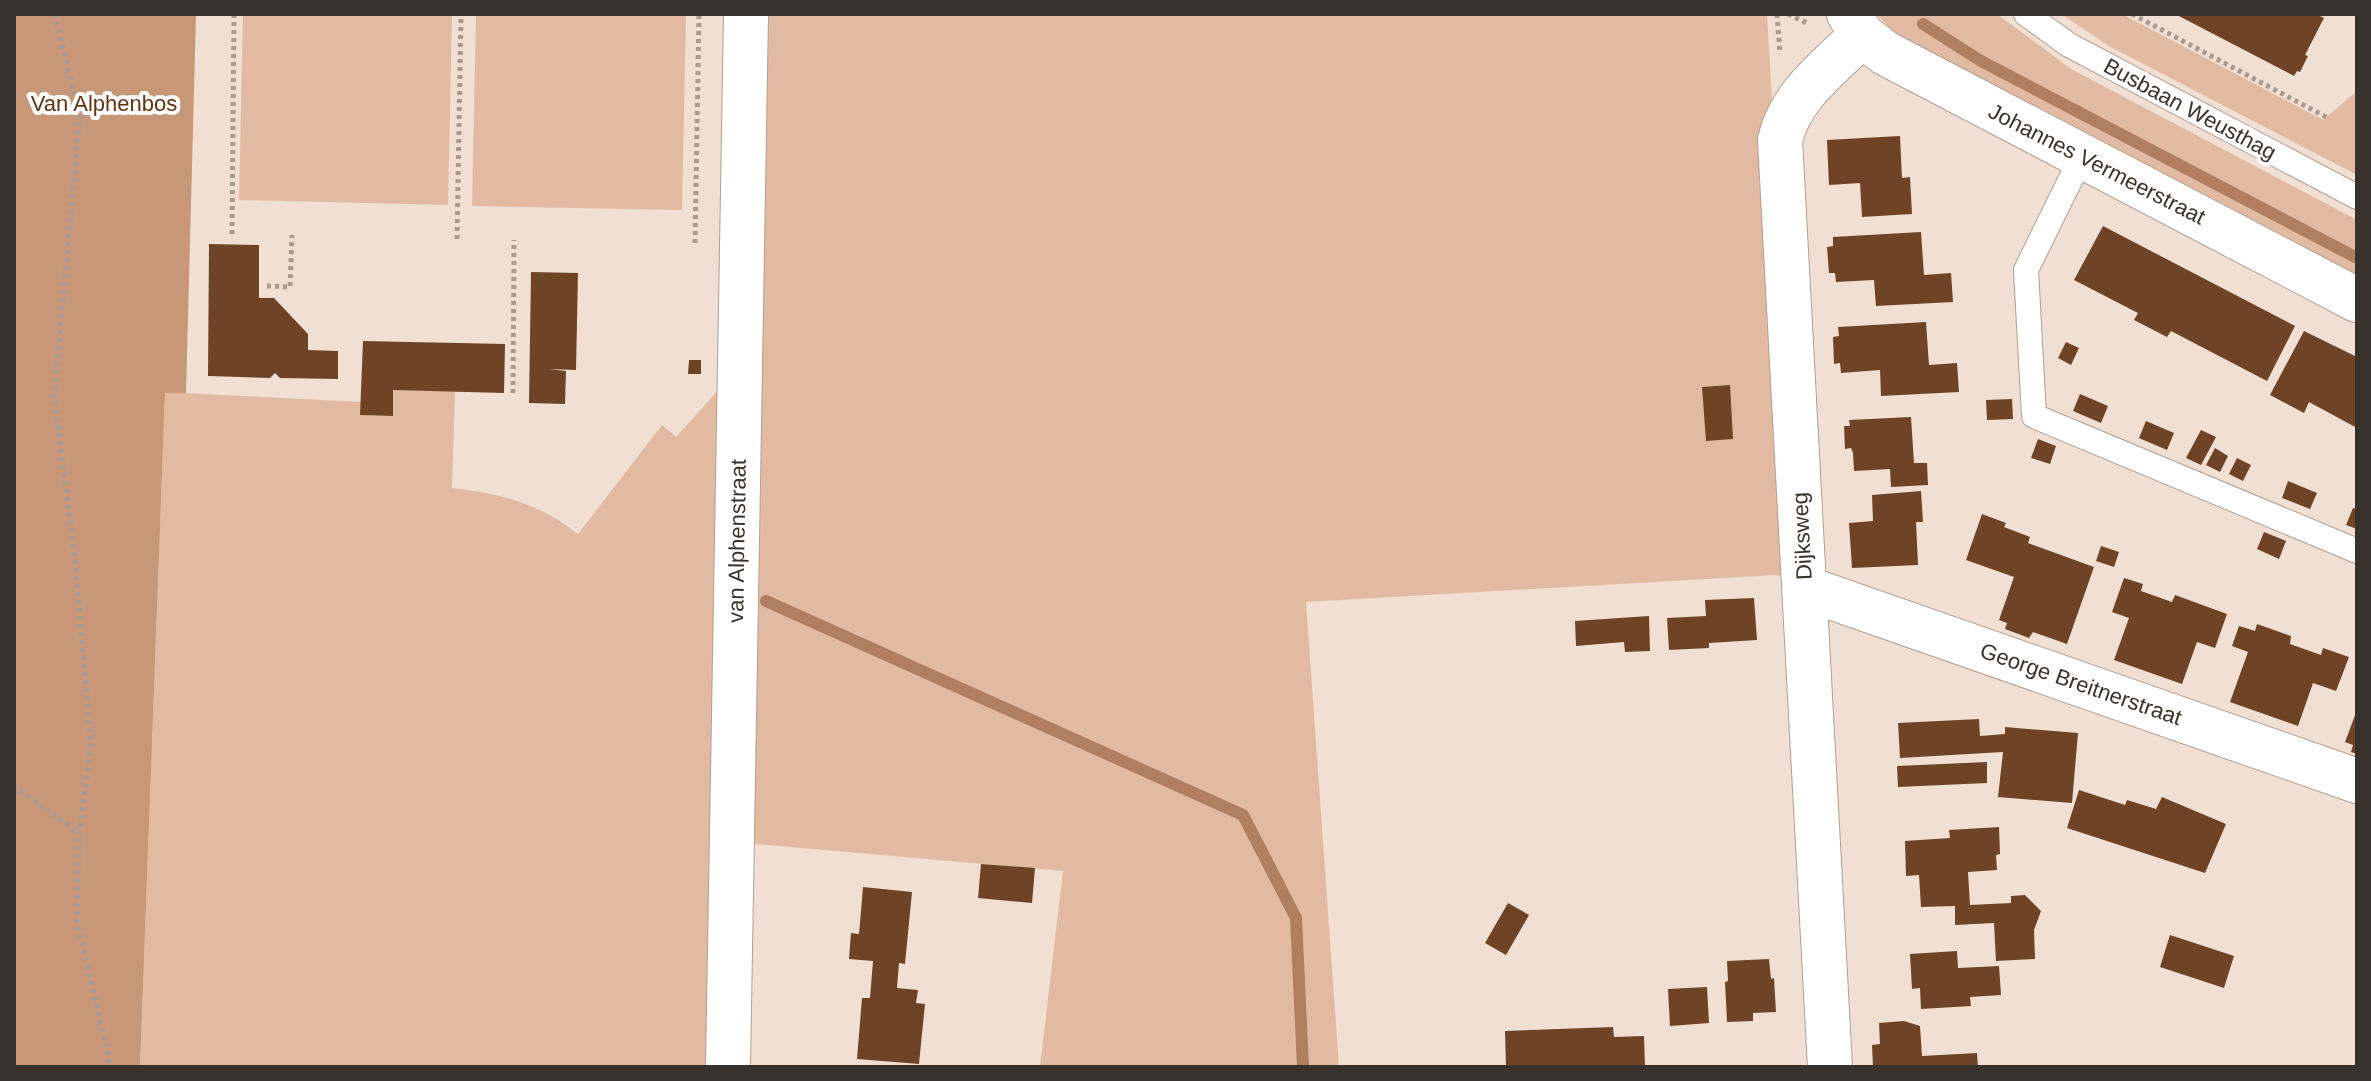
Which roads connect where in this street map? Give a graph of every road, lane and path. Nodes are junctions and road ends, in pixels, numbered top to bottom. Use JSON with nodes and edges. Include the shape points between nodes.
{"nodes":[{"id":1,"x":54,"y":14,"type":"edge"},
{"id":2,"x":234,"y":14,"type":"edge"},
{"id":3,"x":461,"y":14,"type":"edge"},
{"id":4,"x":699,"y":14,"type":"edge"},
{"id":5,"x":746,"y":14,"type":"edge"},
{"id":6,"x":2026,"y":14,"type":"edge"},
{"id":7,"x":2132,"y":14,"type":"edge"},
{"id":8,"x":1855,"y":25,"type":"edge"},
{"id":9,"x":2328,"y":118,"type":"dead end"},
{"id":10,"x":2082,"y":156,"type":"junction"},
{"id":11,"x":2357,"y":197,"type":"edge"},
{"id":12,"x":232,"y":234,"type":"dead end"},
{"id":13,"x":292,"y":235,"type":"dead end"},
{"id":14,"x":457,"y":239,"type":"dead end"},
{"id":15,"x":514,"y":240,"type":"dead end"},
{"id":16,"x":695,"y":243,"type":"dead end"},
{"id":17,"x":267,"y":286,"type":"dead end"},
{"id":18,"x":2357,"y":300,"type":"edge"},
{"id":19,"x":513,"y":393,"type":"dead end"},
{"id":20,"x":2357,"y":551,"type":"edge"},
{"id":21,"x":1805,"y":588,"type":"junction"},
{"id":22,"x":2357,"y":781,"type":"edge"},
{"id":23,"x":14,"y":786,"type":"edge"},
{"id":24,"x":79,"y":833,"type":"junction"},
{"id":25,"x":111,"y":1067,"type":"edge"},
{"id":26,"x":728,"y":1067,"type":"edge"},
{"id":27,"x":1830,"y":1067,"type":"edge"}],
"edges":[{"from":1,"to":24,"type":"path","via":[[80,115],[54,395],[91,744]]},
{"from":2,"to":12,"type":"path"},
{"from":3,"to":14,"type":"path"},
{"from":4,"to":16,"type":"path"},
{"from":5,"to":26,"type":"street","name":"van Alphenstraat"},
{"from":6,"to":11,"type":"lane","name":"Busbaan Weusthag","via":[[2069,45]]},
{"from":7,"to":9,"type":"path"},
{"from":8,"to":10,"type":"street","name":"Johannes Vermeerstraat","via":[[1885,53],[1916,71]]},
{"from":8,"to":21,"type":"street","name":"Dijksweg","via":[[1790,110],[1780,140]]},
{"from":10,"to":18,"type":"street","name":"Johannes Vermeerstraat"},
{"from":10,"to":20,"type":"lane","via":[[2026,270],[2034,416]]},
{"from":13,"to":17,"type":"path","via":[[290,287]]},
{"from":15,"to":19,"type":"path"},
{"from":21,"to":22,"type":"street","name":"George Breitnerstraat"},
{"from":21,"to":27,"type":"street","name":"Dijksweg"},
{"from":23,"to":24,"type":"path"},
{"from":24,"to":25,"type":"path","via":[[77,922]]}]}
